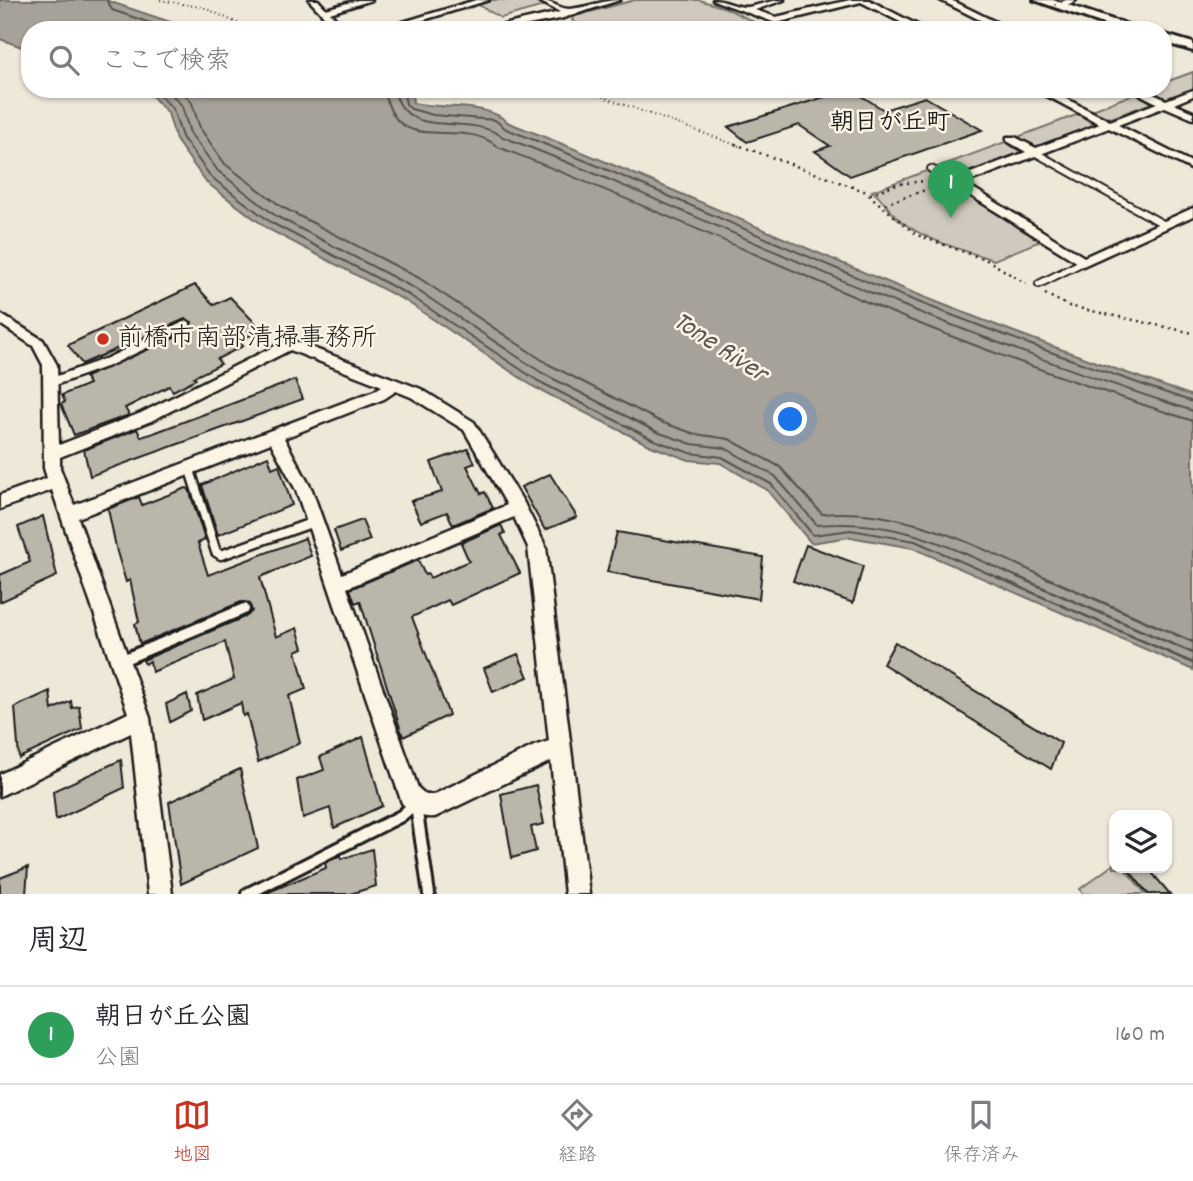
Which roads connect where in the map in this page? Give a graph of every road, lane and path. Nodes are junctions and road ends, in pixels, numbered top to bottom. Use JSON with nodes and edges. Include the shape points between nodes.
{"nodes":[{"id":1,"x":160,"y":0,"type":"edge"},
{"id":2,"x":313,"y":0,"type":"edge"},
{"id":3,"x":368,"y":0,"type":"edge"},
{"id":4,"x":485,"y":0,"type":"edge"},
{"id":5,"x":541,"y":0,"type":"edge"},
{"id":6,"x":617,"y":0,"type":"edge"},
{"id":7,"x":717,"y":0,"type":"edge"},
{"id":8,"x":780,"y":0,"type":"edge"},
{"id":9,"x":862,"y":0,"type":"edge"},
{"id":10,"x":944,"y":0,"type":"edge"},
{"id":11,"x":1040,"y":0,"type":"edge"},
{"id":12,"x":1060,"y":4,"type":"edge"},
{"id":13,"x":749,"y":9,"type":"junction"},
{"id":14,"x":323,"y":12,"type":"junction"},
{"id":15,"x":566,"y":12,"type":"junction"},
{"id":16,"x":233,"y":21,"type":"edge"},
{"id":17,"x":332,"y":21,"type":"edge"},
{"id":18,"x":412,"y":21,"type":"edge"},
{"id":19,"x":534,"y":21,"type":"edge"},
{"id":20,"x":905,"y":21,"type":"edge"},
{"id":21,"x":989,"y":21,"type":"edge"},
{"id":22,"x":1110,"y":21,"type":"edge"},
{"id":23,"x":1172,"y":41,"type":"edge"},
{"id":24,"x":1193,"y":47,"type":"edge"},
{"id":25,"x":1193,"y":93,"type":"edge"},
{"id":26,"x":605,"y":98,"type":"edge"},
{"id":27,"x":1057,"y":98,"type":"edge"},
{"id":28,"x":1153,"y":98,"type":"edge"},
{"id":29,"x":1165,"y":104,"type":"junction"},
{"id":30,"x":1193,"y":116,"type":"edge"},
{"id":31,"x":1108,"y":125,"type":"junction"},
{"id":32,"x":1012,"y":139,"type":"dead end"},
{"id":33,"x":1034,"y":152,"type":"junction"},
{"id":34,"x":1193,"y":167,"type":"edge"},
{"id":35,"x":931,"y":169,"type":"dead end"},
{"id":36,"x":956,"y":182,"type":"junction"},
{"id":37,"x":884,"y":204,"type":"junction"},
{"id":38,"x":1193,"y":212,"type":"edge"},
{"id":39,"x":1165,"y":225,"type":"junction"},
{"id":40,"x":1083,"y":261,"type":"junction"},
{"id":41,"x":1036,"y":287,"type":"junction"},
{"id":42,"x":0,"y":318,"type":"edge"},
{"id":43,"x":187,"y":324,"type":"dead end"},
{"id":44,"x":1193,"y":333,"type":"edge"},
{"id":45,"x":52,"y":382,"type":"junction"},
{"id":46,"x":392,"y":386,"type":"junction"},
{"id":47,"x":275,"y":435,"type":"junction"},
{"id":48,"x":52,"y":454,"type":"junction"},
{"id":49,"x":189,"y":467,"type":"junction"},
{"id":50,"x":55,"y":482,"type":"junction"},
{"id":51,"x":0,"y":502,"type":"edge"},
{"id":52,"x":517,"y":508,"type":"junction"},
{"id":53,"x":67,"y":514,"type":"junction"},
{"id":54,"x":314,"y":522,"type":"junction"},
{"id":55,"x":337,"y":584,"type":"junction"},
{"id":56,"x":244,"y":609,"type":"dead end"},
{"id":57,"x":120,"y":661,"type":"junction"},
{"id":58,"x":140,"y":718,"type":"junction"},
{"id":59,"x":559,"y":749,"type":"junction"},
{"id":60,"x":0,"y":785,"type":"edge"},
{"id":61,"x":416,"y":803,"type":"junction"},
{"id":62,"x":160,"y":894,"type":"edge"},
{"id":63,"x":247,"y":894,"type":"edge"},
{"id":64,"x":429,"y":894,"type":"edge"},
{"id":65,"x":578,"y":894,"type":"edge"}],
"edges":[{"from":1,"to":16,"type":"path","via":[[205,8]]},
{"from":2,"to":14,"type":"street"},
{"from":3,"to":14,"type":"street"},
{"from":4,"to":18,"type":"street"},
{"from":5,"to":15,"type":"street"},
{"from":6,"to":15,"type":"street"},
{"from":7,"to":13,"type":"street"},
{"from":8,"to":13,"type":"street"},
{"from":9,"to":13,"type":"street","via":[[776,20]]},
{"from":9,"to":20,"type":"street"},
{"from":10,"to":21,"type":"street"},
{"from":11,"to":12,"type":"main road"},
{"from":12,"to":22,"type":"main road"},
{"from":14,"to":17,"type":"street"},
{"from":15,"to":19,"type":"street"},
{"from":23,"to":24,"type":"main road"},
{"from":25,"to":29,"type":"street"},
{"from":26,"to":37,"type":"path","via":[[858,188]]},
{"from":27,"to":31,"type":"street"},
{"from":28,"to":29,"type":"street"},
{"from":29,"to":30,"type":"street"},
{"from":29,"to":31,"type":"street"},
{"from":31,"to":33,"type":"street"},
{"from":31,"to":34,"type":"street"},
{"from":32,"to":33,"type":"street"},
{"from":33,"to":36,"type":"street"},
{"from":33,"to":39,"type":"lane"},
{"from":35,"to":36,"type":"lane"},
{"from":36,"to":37,"type":"path"},
{"from":36,"to":40,"type":"street"},
{"from":37,"to":41,"type":"path","via":[[887,213],[918,236],[988,260]]},
{"from":38,"to":39,"type":"street"},
{"from":39,"to":40,"type":"street"},
{"from":40,"to":41,"type":"lane"},
{"from":41,"to":44,"type":"path","via":[[1069,306]]},
{"from":42,"to":45,"type":"street","via":[[45,351]]},
{"from":43,"to":45,"type":"lane","via":[[108,362]]},
{"from":45,"to":48,"type":"street"},
{"from":46,"to":47,"type":"street"},
{"from":46,"to":48,"type":"street","via":[[289,344],[146,417]]},
{"from":46,"to":52,"type":"street","via":[[416,393],[469,426]]},
{"from":47,"to":49,"type":"street"},
{"from":47,"to":54,"type":"street","via":[[304,490]]},
{"from":48,"to":50,"type":"street"},
{"from":49,"to":53,"type":"street"},
{"from":49,"to":54,"type":"lane","via":[[216,552],[221,555]]},
{"from":50,"to":51,"type":"street"},
{"from":50,"to":53,"type":"street"},
{"from":52,"to":55,"type":"street"},
{"from":52,"to":59,"type":"street","via":[[537,547]]},
{"from":53,"to":57,"type":"street"},
{"from":54,"to":55,"type":"street"},
{"from":55,"to":61,"type":"street"},
{"from":56,"to":57,"type":"lane"},
{"from":57,"to":58,"type":"street"},
{"from":58,"to":60,"type":"street"},
{"from":58,"to":62,"type":"street"},
{"from":59,"to":61,"type":"street","via":[[541,753],[435,806]]},
{"from":59,"to":65,"type":"street"},
{"from":61,"to":63,"type":"lane","via":[[401,816]]},
{"from":61,"to":64,"type":"lane"}]}
